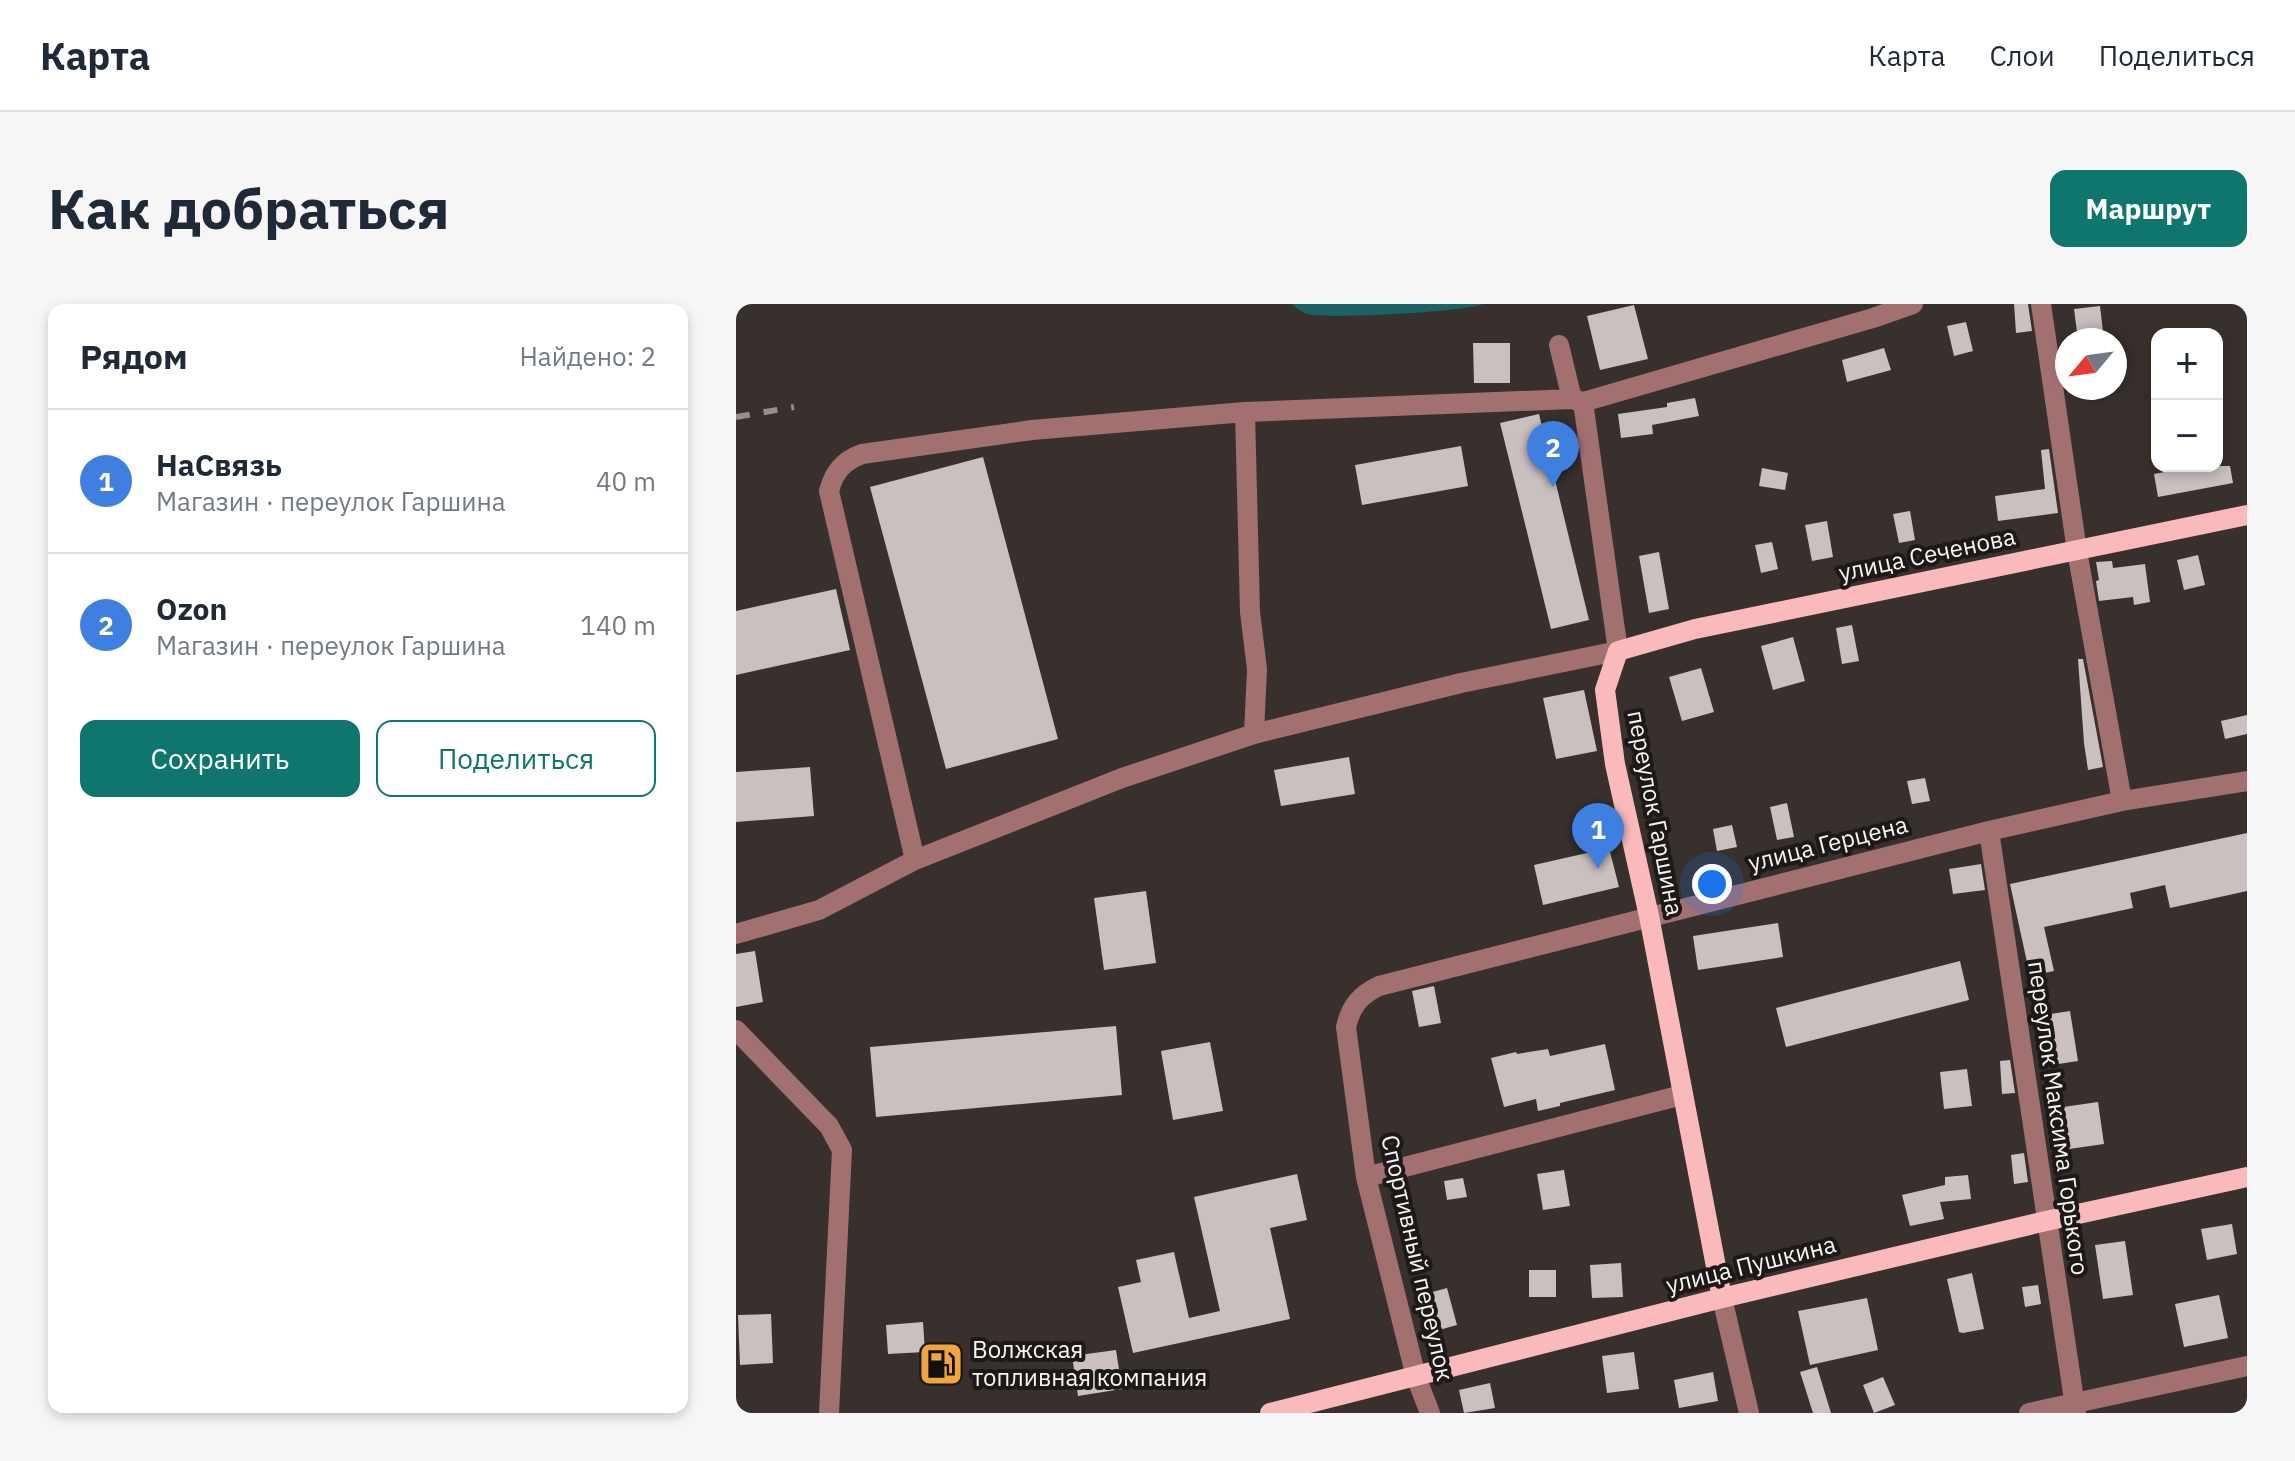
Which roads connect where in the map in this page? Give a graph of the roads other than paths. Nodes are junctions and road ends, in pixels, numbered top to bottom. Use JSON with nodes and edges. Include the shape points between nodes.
{"nodes":[{"id":1,"x":1913,"y":304,"type":"edge"},
{"id":2,"x":2041,"y":304,"type":"edge"},
{"id":3,"x":1559,"y":345,"type":"dead end"},
{"id":4,"x":1578,"y":400,"type":"junction"},
{"id":5,"x":1245,"y":412,"type":"junction"},
{"id":6,"x":2247,"y":515,"type":"edge"},
{"id":7,"x":2077,"y":551,"type":"junction"},
{"id":8,"x":1618,"y":651,"type":"junction"},
{"id":9,"x":1254,"y":734,"type":"junction"},
{"id":10,"x":2247,"y":781,"type":"edge"},
{"id":11,"x":2122,"y":801,"type":"junction"},
{"id":12,"x":1989,"y":831,"type":"junction"},
{"id":13,"x":915,"y":860,"type":"junction"},
{"id":14,"x":1649,"y":916,"type":"junction"},
{"id":15,"x":736,"y":934,"type":"edge"},
{"id":16,"x":1379,"y":986,"type":"joint"},
{"id":17,"x":736,"y":1030,"type":"edge"},
{"id":18,"x":1682,"y":1095,"type":"junction"},
{"id":19,"x":1366,"y":1177,"type":"junction"},
{"id":20,"x":2247,"y":1177,"type":"edge"},
{"id":21,"x":2046,"y":1221,"type":"junction"},
{"id":22,"x":1722,"y":1298,"type":"junction"},
{"id":23,"x":2247,"y":1366,"type":"edge"},
{"id":24,"x":1416,"y":1377,"type":"junction"},
{"id":25,"x":2075,"y":1408,"type":"edge"},
{"id":26,"x":829,"y":1413,"type":"edge"},
{"id":27,"x":1270,"y":1413,"type":"edge"},
{"id":28,"x":1430,"y":1413,"type":"edge"},
{"id":29,"x":1749,"y":1413,"type":"edge"},
{"id":30,"x":2029,"y":1413,"type":"edge"}],
"edges":[{"from":1,"to":4,"type":"street"},
{"from":2,"to":7,"type":"street"},
{"from":3,"to":4,"type":"street","name":"переулок Гаршина"},
{"from":4,"to":5,"type":"street"},
{"from":4,"to":8,"type":"street","name":"переулок Гаршина"},
{"from":5,"to":9,"type":"street","via":[[1250,612],[1257,669]]},
{"from":5,"to":13,"type":"street","via":[[1032,430],[862,454],[839,468],[829,491]]},
{"from":6,"to":7,"type":"main road","name":"улица Сеченова"},
{"from":7,"to":8,"type":"main road","name":"улица Сеченова","via":[[1695,629]]},
{"from":7,"to":11,"type":"street"},
{"from":8,"to":9,"type":"street"},
{"from":8,"to":14,"type":"main road","name":"переулок Гаршина","via":[[1605,690],[1615,764]]},
{"from":9,"to":13,"type":"street","via":[[1122,778]]},
{"from":10,"to":11,"type":"street","name":"улица Герцена"},
{"from":11,"to":12,"type":"street","name":"улица Герцена"},
{"from":12,"to":14,"type":"street","name":"улица Герцена"},
{"from":12,"to":21,"type":"street","name":"переулок Максима Горького"},
{"from":13,"to":15,"type":"street","via":[[819,910]]},
{"from":14,"to":16,"type":"street","name":"улица Герцена"},
{"from":14,"to":18,"type":"main road","name":"переулок Гаршина"},
{"from":16,"to":19,"type":"street","name":"Спортивный переулок","via":[[1357,1000],[1346,1027]]},
{"from":17,"to":26,"type":"street","via":[[829,1126],[842,1150]]},
{"from":18,"to":19,"type":"street"},
{"from":18,"to":22,"type":"main road","name":"переулок Гаршина"},
{"from":19,"to":24,"type":"street","name":"Спортивный переулок"},
{"from":20,"to":21,"type":"main road","name":"улица Пушкина"},
{"from":21,"to":22,"type":"main road","name":"улица Пушкина"},
{"from":21,"to":25,"type":"street","name":"переулок Максима Горького"},
{"from":22,"to":24,"type":"main road","name":"улица Пушкина"},
{"from":22,"to":29,"type":"street"},
{"from":23,"to":25,"type":"street"},
{"from":24,"to":27,"type":"main road","name":"улица Пушкина"},
{"from":24,"to":28,"type":"street","name":"Спортивный переулок"},
{"from":25,"to":30,"type":"street"}]}
